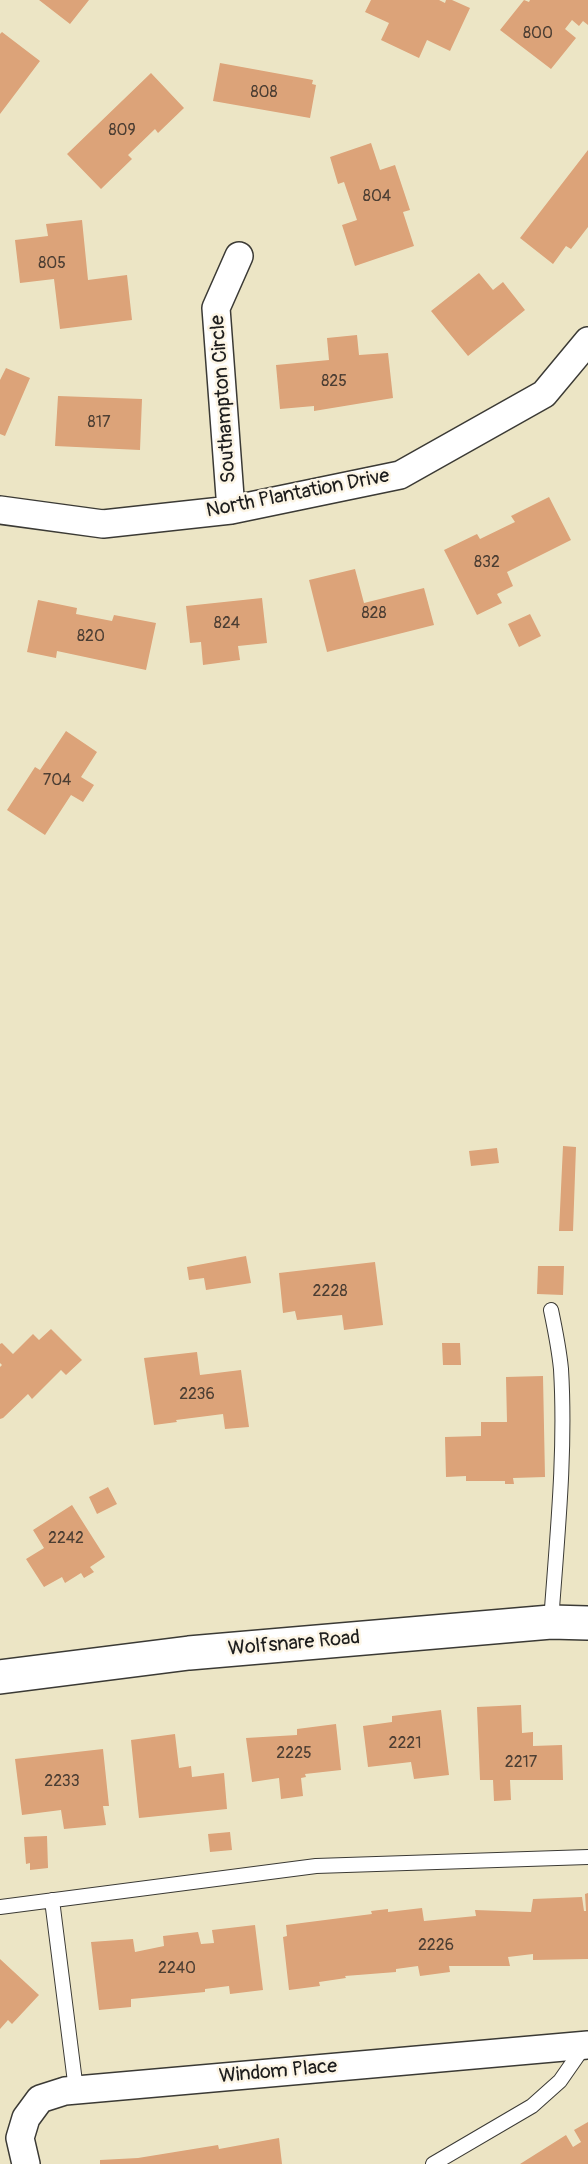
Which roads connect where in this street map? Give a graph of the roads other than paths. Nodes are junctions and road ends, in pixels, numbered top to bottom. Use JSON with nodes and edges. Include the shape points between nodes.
{"nodes":[{"id":1,"x":239,"y":256,"type":"dead end"},
{"id":2,"x":588,"y":341,"type":"edge"},
{"id":3,"x":0,"y":510,"type":"edge"},
{"id":4,"x":231,"y":510,"type":"junction"},
{"id":5,"x":551,"y":1310,"type":"dead end"},
{"id":6,"x":551,"y":1622,"type":"junction"},
{"id":7,"x":588,"y":1623,"type":"edge"},
{"id":8,"x":0,"y":1677,"type":"edge"},
{"id":9,"x":588,"y":1857,"type":"edge"},
{"id":10,"x":52,"y":1900,"type":"junction"},
{"id":11,"x":0,"y":1907,"type":"edge"},
{"id":12,"x":587,"y":2044,"type":"edge"},
{"id":13,"x":76,"y":2090,"type":"junction"},
{"id":14,"x":26,"y":2164,"type":"edge"},
{"id":15,"x":433,"y":2164,"type":"edge"}],
"edges":[{"from":1,"to":4,"type":"street","name":"Southampton Circle","via":[[216,308]]},
{"from":2,"to":4,"type":"street","name":"North Plantation Drive","via":[[544,394],[400,475]]},
{"from":3,"to":4,"type":"street","name":"North Plantation Drive","via":[[103,524]]},
{"from":5,"to":6,"type":"lane","via":[[561,1368],[561,1425]]},
{"from":6,"to":7,"type":"street","name":"Wolfsnare Road"},
{"from":6,"to":8,"type":"street","name":"Wolfsnare Road","via":[[189,1653]]},
{"from":9,"to":10,"type":"lane","via":[[316,1866]]},
{"from":10,"to":11,"type":"lane"},
{"from":10,"to":13,"type":"lane"},
{"from":12,"to":13,"type":"street","name":"Windom Place"},
{"from":12,"to":15,"type":"lane","via":[[560,2081],[532,2106]]},
{"from":13,"to":14,"type":"street","name":"Windom Place","via":[[40,2099],[26,2118],[20,2138]]}]}
